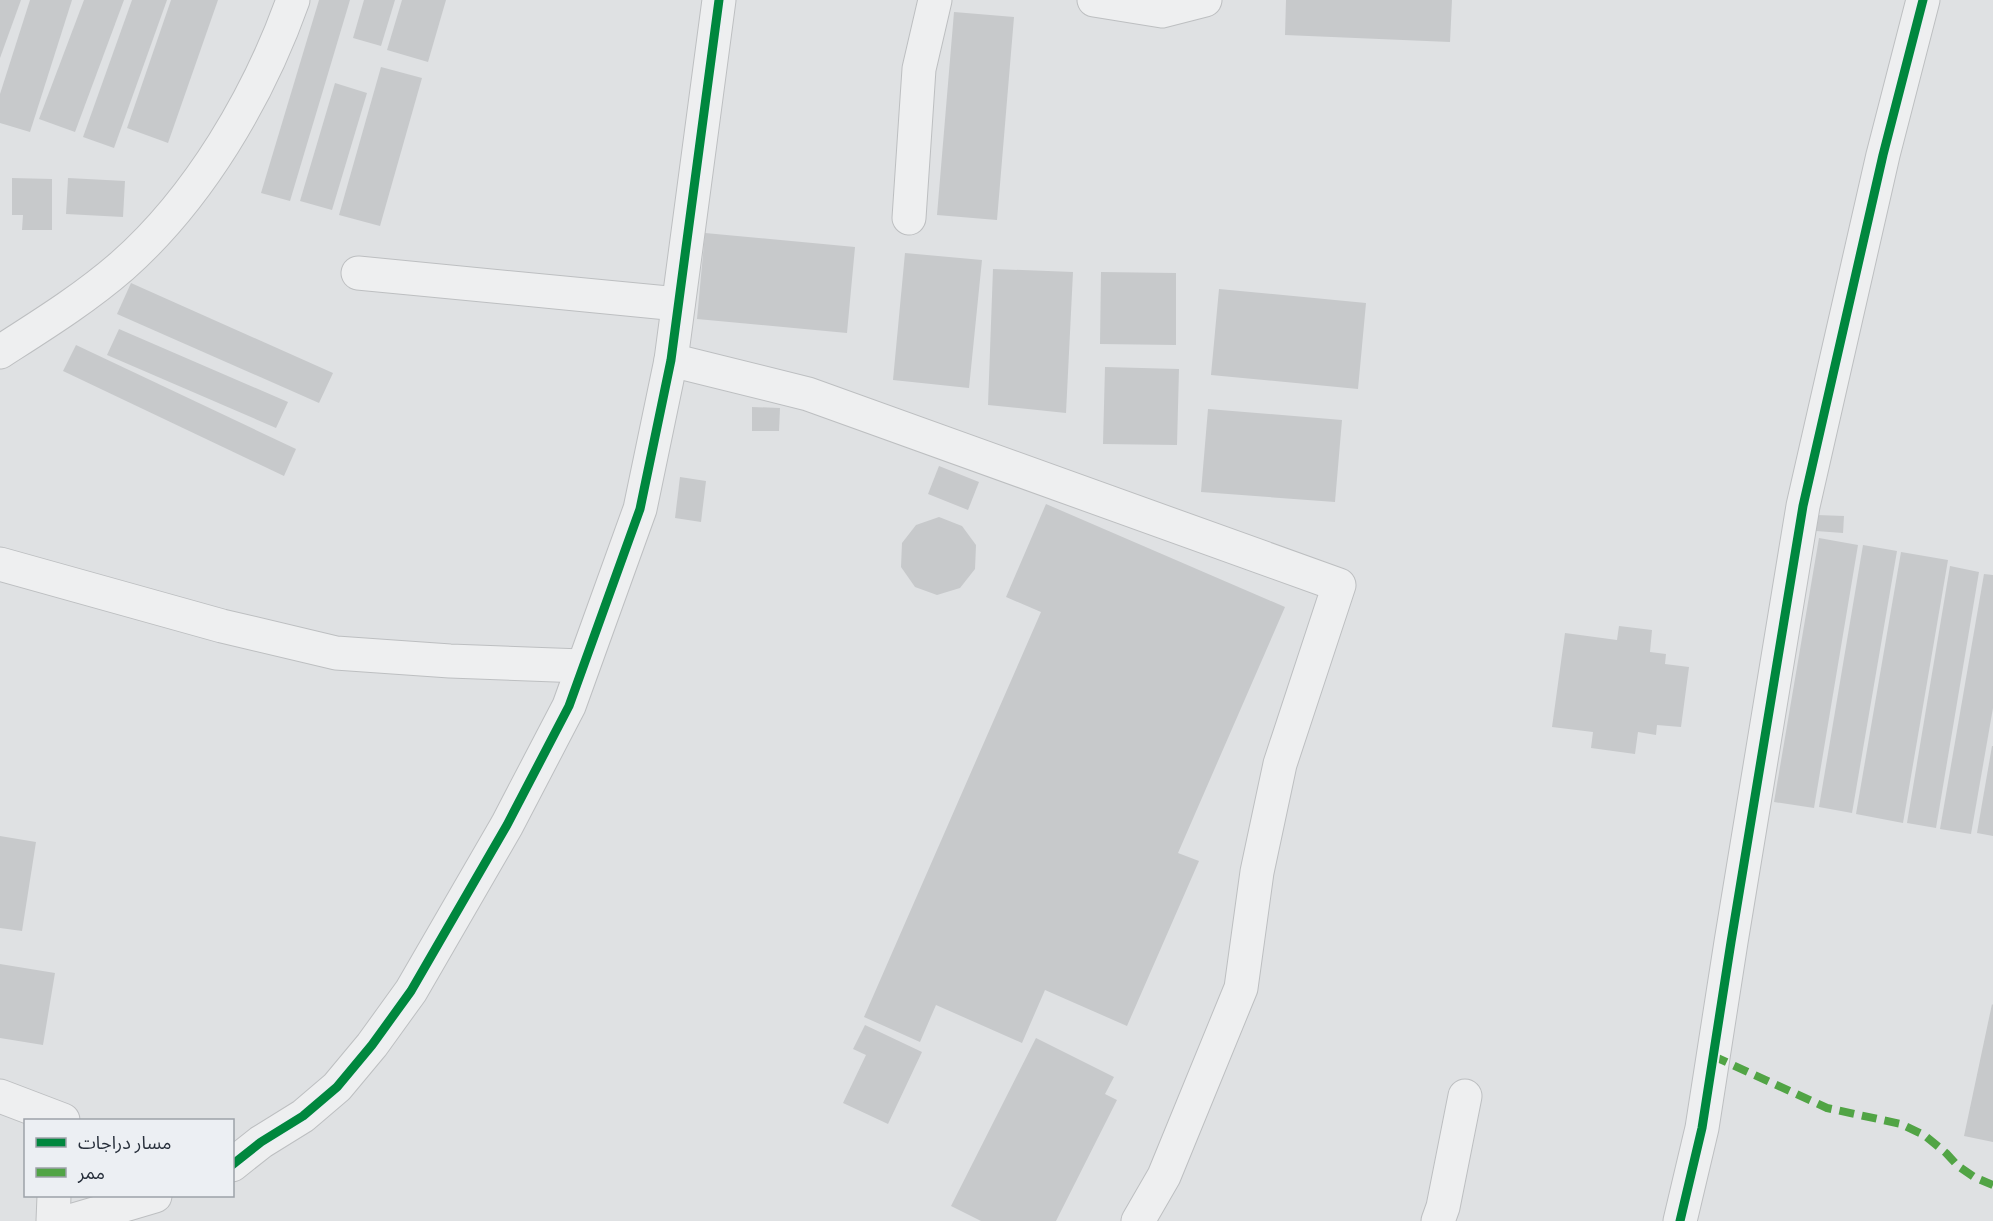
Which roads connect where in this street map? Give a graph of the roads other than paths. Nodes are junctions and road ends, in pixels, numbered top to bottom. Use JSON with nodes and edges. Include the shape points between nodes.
{"nodes":[{"id":1,"x":293,"y":0,"type":"edge"},
{"id":2,"x":719,"y":0,"type":"edge"},
{"id":3,"x":935,"y":0,"type":"edge"},
{"id":4,"x":1094,"y":0,"type":"edge"},
{"id":5,"x":1205,"y":0,"type":"edge"},
{"id":6,"x":1923,"y":0,"type":"edge"},
{"id":7,"x":909,"y":218,"type":"dead end"},
{"id":8,"x":358,"y":273,"type":"dead end"},
{"id":9,"x":678,"y":304,"type":"junction"},
{"id":10,"x":0,"y":352,"type":"edge"},
{"id":11,"x":671,"y":360,"type":"junction"},
{"id":12,"x":0,"y":564,"type":"edge"},
{"id":13,"x":582,"y":666,"type":"junction"},
{"id":14,"x":0,"y":1096,"type":"edge"},
{"id":15,"x":1465,"y":1096,"type":"dead end"},
{"id":16,"x":55,"y":1119,"type":"edge"},
{"id":17,"x":247,"y":1141,"type":"edge"},
{"id":18,"x":234,"y":1162,"type":"edge"},
{"id":19,"x":54,"y":1197,"type":"edge"},
{"id":20,"x":152,"y":1197,"type":"edge"},
{"id":21,"x":53,"y":1221,"type":"edge"},
{"id":22,"x":70,"y":1221,"type":"edge"},
{"id":23,"x":1138,"y":1221,"type":"edge"},
{"id":24,"x":1438,"y":1221,"type":"edge"},
{"id":25,"x":1680,"y":1221,"type":"edge"}],
"edges":[{"from":1,"to":10,"type":"street","via":[[244,107],[176,211],[124,264],[75,304]]},
{"from":2,"to":9,"type":"street"},
{"from":3,"to":7,"type":"street","via":[[920,69]]},
{"from":4,"to":5,"type":"street","via":[[1162,11]]},
{"from":6,"to":25,"type":"street","via":[[1883,154],[1803,506],[1702,1128]]},
{"from":8,"to":9,"type":"street"},
{"from":9,"to":11,"type":"street"},
{"from":11,"to":13,"type":"street","via":[[640,509]]},
{"from":11,"to":23,"type":"street","via":[[808,394],[1339,585],[1280,764],[1257,872],[1241,988],[1164,1176]]},
{"from":12,"to":13,"type":"street","via":[[222,626],[336,653]]},
{"from":13,"to":17,"type":"street","via":[[568,706],[507,825],[411,991],[337,1087],[303,1116]]},
{"from":14,"to":16,"type":"street"},
{"from":15,"to":24,"type":"street"},
{"from":17,"to":18,"type":"street"},
{"from":19,"to":21,"type":"street"},
{"from":20,"to":22,"type":"street"}]}
